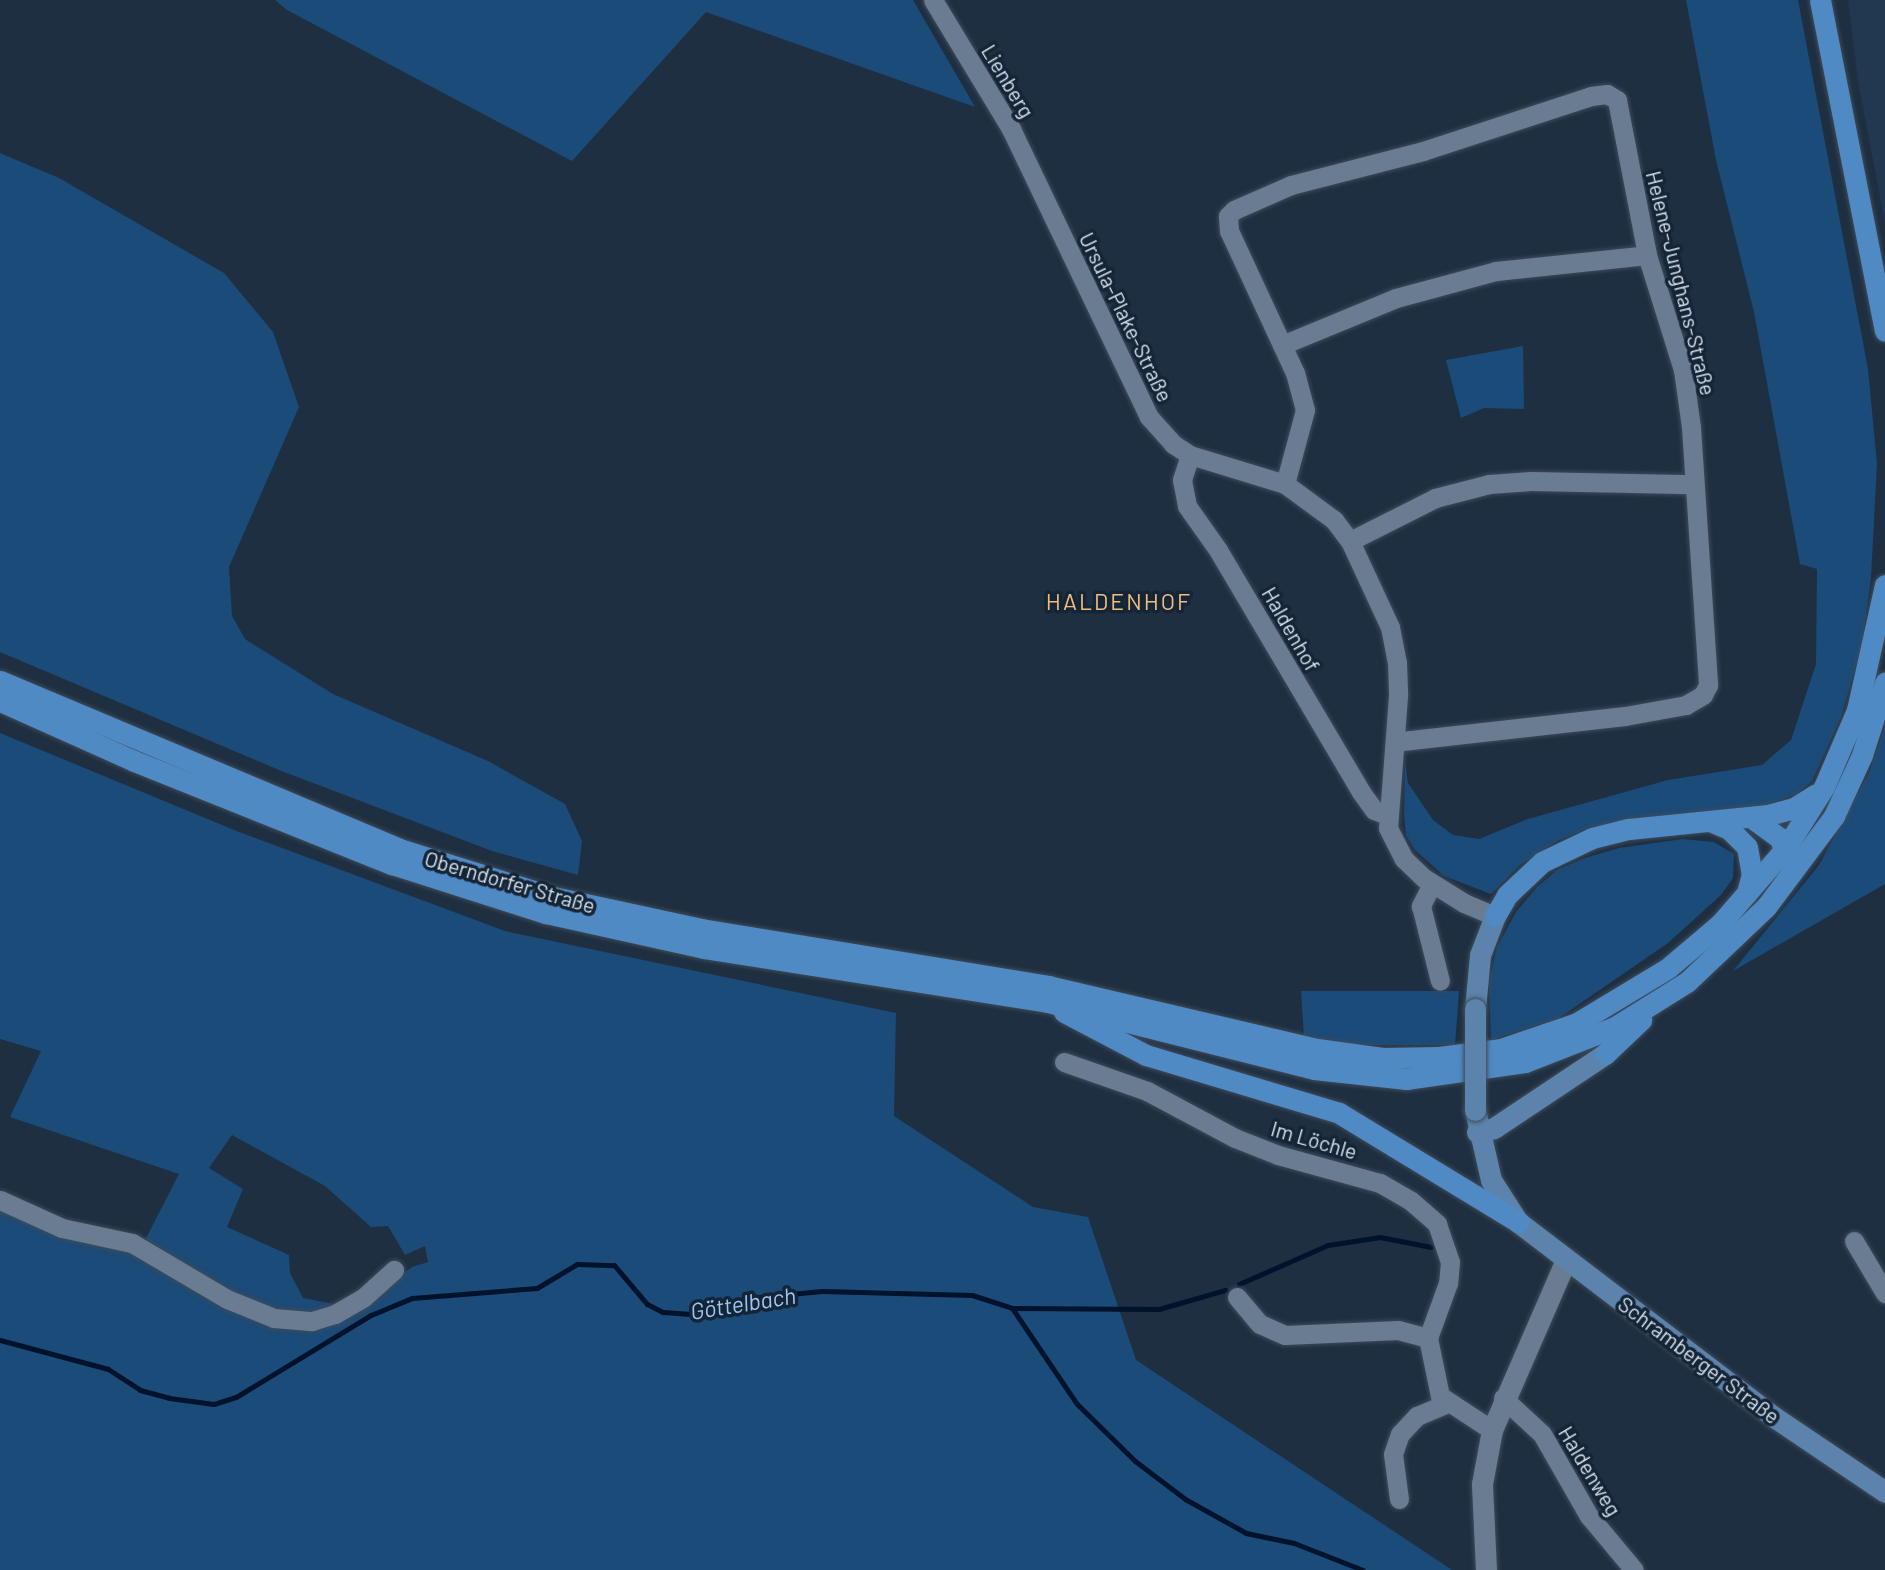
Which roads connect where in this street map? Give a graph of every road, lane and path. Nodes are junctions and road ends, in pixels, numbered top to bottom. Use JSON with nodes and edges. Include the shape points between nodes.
{"nodes":[{"id":1,"x":933,"y":0,"type":"edge"},
{"id":2,"x":1820,"y":0,"type":"edge"},
{"id":3,"x":1038,"y":188,"type":"joint"},
{"id":4,"x":1647,"y":255,"type":"junction"},
{"id":5,"x":1885,"y":331,"type":"edge"},
{"id":6,"x":1282,"y":345,"type":"junction"},
{"id":7,"x":1190,"y":456,"type":"junction"},
{"id":8,"x":1285,"y":484,"type":"junction"},
{"id":9,"x":1694,"y":484,"type":"junction"},
{"id":10,"x":1350,"y":541,"type":"junction"},
{"id":11,"x":1885,"y":585,"type":"edge"},
{"id":12,"x":0,"y":681,"type":"edge"},
{"id":13,"x":1885,"y":683,"type":"edge"},
{"id":14,"x":0,"y":701,"type":"edge"},
{"id":15,"x":1395,"y":742,"type":"junction"},
{"id":16,"x":1824,"y":787,"type":"junction"},
{"id":17,"x":1387,"y":816,"type":"junction"},
{"id":18,"x":1752,"y":818,"type":"junction"},
{"id":19,"x":1708,"y":820,"type":"junction"},
{"id":20,"x":1785,"y":849,"type":"junction"},
{"id":21,"x":1791,"y":877,"type":"junction"},
{"id":22,"x":1432,"y":884,"type":"junction"},
{"id":23,"x":1746,"y":896,"type":"junction"},
{"id":24,"x":1495,"y":916,"type":"junction"},
{"id":25,"x":1440,"y":981,"type":"dead end"},
{"id":26,"x":1046,"y":993,"type":"junction"},
{"id":27,"x":1656,"y":1003,"type":"junction"},
{"id":28,"x":1064,"y":1062,"type":"dead end"},
{"id":29,"x":1477,"y":1132,"type":"junction"},
{"id":30,"x":0,"y":1200,"type":"edge"},
{"id":31,"x":1518,"y":1222,"type":"junction"},
{"id":32,"x":1854,"y":1241,"type":"dead end"},
{"id":33,"x":1566,"y":1260,"type":"junction"},
{"id":34,"x":394,"y":1270,"type":"dead end"},
{"id":35,"x":1885,"y":1293,"type":"edge"},
{"id":36,"x":1237,"y":1297,"type":"dead end"},
{"id":37,"x":1428,"y":1338,"type":"junction"},
{"id":38,"x":1503,"y":1398,"type":"junction"},
{"id":39,"x":1448,"y":1403,"type":"junction"},
{"id":40,"x":1492,"y":1430,"type":"junction"},
{"id":41,"x":1885,"y":1492,"type":"edge"},
{"id":42,"x":1399,"y":1499,"type":"dead end"},
{"id":43,"x":1486,"y":1570,"type":"edge"},
{"id":44,"x":1634,"y":1570,"type":"edge"}],
"edges":[{"from":1,"to":3,"type":"street","name":"Lienberg","via":[[1011,129]]},
{"from":2,"to":5,"type":"main road"},
{"from":3,"to":7,"type":"street","name":"Ursula-Plake-Straße","via":[[1149,417]]},
{"from":4,"to":6,"type":"street","via":[[1496,271],[1396,298]]},
{"from":4,"to":6,"type":"street","name":"Helene-Junghans-Straße","via":[[1620,105],[1607,94],[1591,96],[1423,151],[1300,182],[1234,210],[1228,216],[1229,232]]},
{"from":4,"to":9,"type":"street","name":"Helene-Junghans-Straße","via":[[1683,370]]},
{"from":6,"to":8,"type":"street","name":"Helene-Junghans-Straße","via":[[1305,410]]},
{"from":7,"to":8,"type":"street","name":"Ursula-Plake-Straße"},
{"from":7,"to":17,"type":"street","name":"Haldenhof","via":[[1182,480],[1186,506],[1218,550],[1361,792],[1374,810]]},
{"from":8,"to":10,"type":"street","name":"Ursula-Plake-Straße","via":[[1334,520]]},
{"from":9,"to":10,"type":"street","via":[[1489,484],[1435,498]]},
{"from":9,"to":15,"type":"street","name":"Helene-Junghans-Straße","via":[[1708,675],[1703,695],[1686,705],[1625,716]]},
{"from":10,"to":15,"type":"street","name":"Ursula-Plake-Straße","via":[[1390,627],[1398,696]]},
{"from":11,"to":16,"type":"main road","via":[[1857,710]]},
{"from":12,"to":26,"type":"main road","name":"Oberndorfer Straße","via":[[399,849],[552,897]]},
{"from":13,"to":21,"type":"main road","via":[[1850,783],[1834,816]]},
{"from":14,"to":26,"type":"main road","name":"Oberndorfer Straße","via":[[134,761],[490,898],[704,948]]},
{"from":15,"to":17,"type":"street","name":"Ursula-Plake-Straße"},
{"from":16,"to":18,"type":"main road","via":[[1794,808]]},
{"from":16,"to":20,"type":"main road"},
{"from":17,"to":22,"type":"street","name":"Ursula-Plake-Straße","via":[[1399,852]]},
{"from":18,"to":19,"type":"main road"},
{"from":18,"to":20,"type":"main road","via":[[1772,830]]},
{"from":19,"to":23,"type":"main road","via":[[1748,847],[1752,874]]},
{"from":19,"to":24,"type":"main road","via":[[1629,829],[1565,849],[1542,862],[1507,895]]},
{"from":20,"to":21,"type":"main road"},
{"from":20,"to":23,"type":"main road"},
{"from":21,"to":27,"type":"main road","via":[[1734,939]]},
{"from":22,"to":24,"type":"street","name":"Ursula-Plake-Straße"},
{"from":22,"to":25,"type":"street","via":[[1421,906]]},
{"from":23,"to":26,"type":"main road","via":[[1668,968],[1577,1023],[1501,1049],[1384,1058],[1317,1049]]},
{"from":24,"to":29,"type":"main road","name":"Schramberger Straße","bridge":true,"via":[[1480,955],[1475,1009]]},
{"from":26,"to":27,"type":"main road","via":[[1314,1069],[1406,1079],[1525,1062],[1615,1027]]},
{"from":26,"to":31,"type":"main road","via":[[1146,1055],[1339,1113]]},
{"from":27,"to":29,"type":"main road","via":[[1605,1054],[1494,1128]]},
{"from":28,"to":37,"type":"street","name":"Im Löchle","via":[[1147,1091],[1245,1143],[1380,1183],[1411,1201],[1437,1224],[1450,1262],[1448,1283]]},
{"from":29,"to":31,"type":"main road","name":"Schramberger Straße","via":[[1491,1180]]},
{"from":30,"to":34,"type":"street","via":[[62,1228],[132,1243],[227,1299],[274,1318],[312,1321],[335,1314]]},
{"from":31,"to":33,"type":"main road","name":"Schramberger Straße"},
{"from":32,"to":35,"type":"street"},
{"from":33,"to":38,"type":"street","via":[[1541,1326]]},
{"from":33,"to":41,"type":"main road","name":"Schramberger Straße","via":[[1774,1417]]},
{"from":36,"to":37,"type":"street","via":[[1260,1324],[1285,1335],[1398,1330]]},
{"from":37,"to":39,"type":"street","via":[[1437,1385]]},
{"from":38,"to":40,"type":"street"},
{"from":38,"to":44,"type":"street","name":"Haldenweg","via":[[1542,1434],[1589,1516]]},
{"from":39,"to":40,"type":"street"},
{"from":39,"to":42,"type":"street","via":[[1417,1416],[1400,1434],[1393,1454]]},
{"from":40,"to":43,"type":"street","via":[[1482,1484]]}]}
